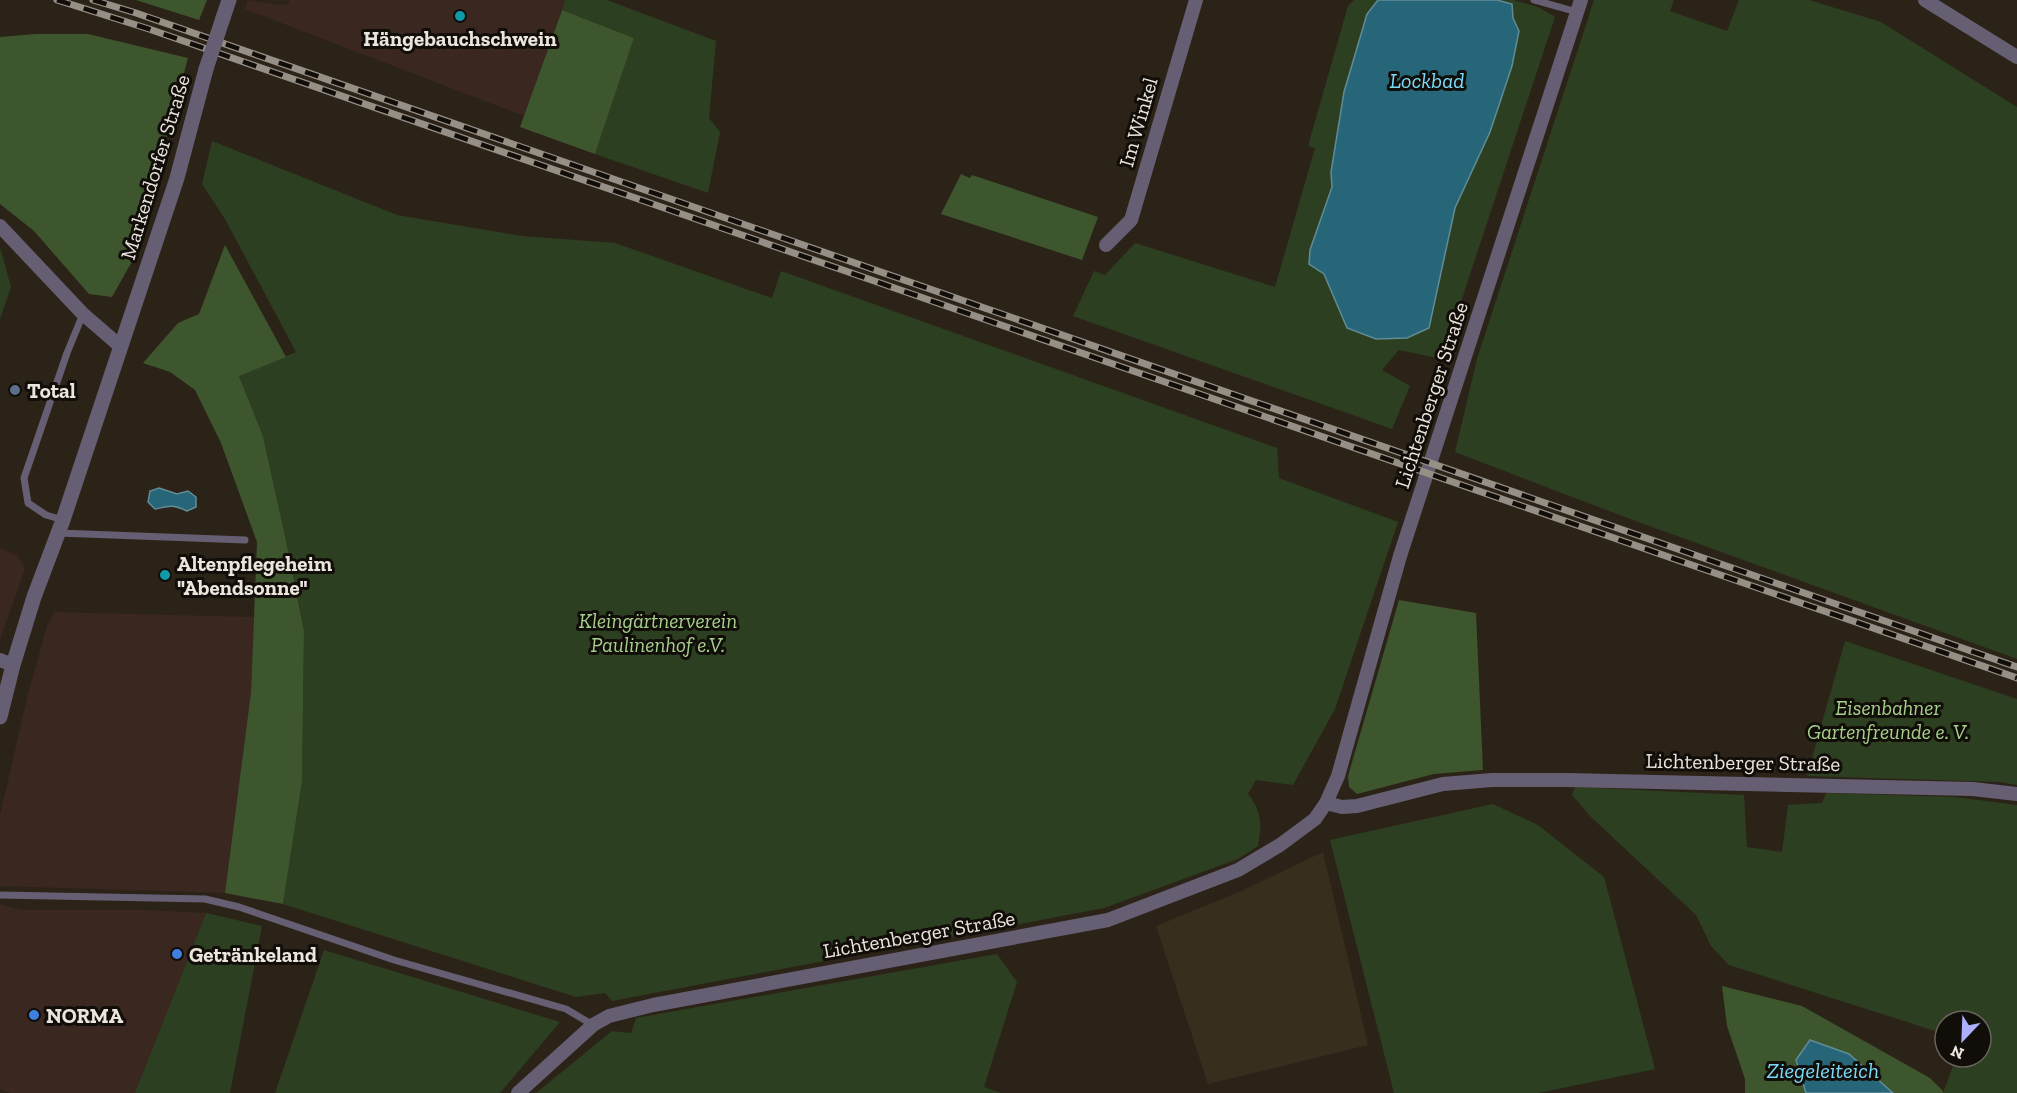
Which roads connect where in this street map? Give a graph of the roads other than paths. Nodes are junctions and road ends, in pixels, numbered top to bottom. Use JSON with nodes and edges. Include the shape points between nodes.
{"nodes":[{"id":1,"x":229,"y":0,"type":"edge"},
{"id":2,"x":1196,"y":0,"type":"edge"},
{"id":3,"x":1534,"y":0,"type":"edge"},
{"id":4,"x":1925,"y":0,"type":"edge"},
{"id":5,"x":1579,"y":6,"type":"edge"},
{"id":6,"x":2017,"y":57,"type":"edge"},
{"id":7,"x":0,"y":226,"type":"edge"},
{"id":8,"x":1106,"y":246,"type":"dead end"},
{"id":9,"x":83,"y":314,"type":"junction"},
{"id":10,"x":120,"y":346,"type":"junction"},
{"id":11,"x":60,"y":526,"type":"junction"},
{"id":12,"x":245,"y":540,"type":"dead end"},
{"id":13,"x":7,"y":663,"type":"edge"},
{"id":14,"x":0,"y":717,"type":"edge"},
{"id":15,"x":2017,"y":794,"type":"edge"},
{"id":16,"x":1326,"y":803,"type":"junction"},
{"id":17,"x":0,"y":895,"type":"edge"},
{"id":18,"x":593,"y":1025,"type":"junction"},
{"id":19,"x":518,"y":1093,"type":"edge"}],
"edges":[{"from":1,"to":10,"type":"street","name":"Markendorfer Straße","bridge":true,"via":[[177,178]]},
{"from":2,"to":8,"type":"street","name":"Im Winkel","via":[[1131,220]]},
{"from":3,"to":5,"type":"lane"},
{"from":4,"to":6,"type":"street"},
{"from":5,"to":16,"type":"street","name":"Lichtenberger Straße","via":[[1400,556],[1338,776]]},
{"from":7,"to":9,"type":"street"},
{"from":9,"to":10,"type":"street"},
{"from":9,"to":11,"type":"lane","via":[[24,478],[28,502]]},
{"from":10,"to":11,"type":"street","name":"Markendorfer Straße"},
{"from":11,"to":12,"type":"lane"},
{"from":11,"to":13,"type":"street","name":"Markendorfer Straße"},
{"from":13,"to":14,"type":"street","name":"Markendorfer Straße"},
{"from":15,"to":16,"type":"street","name":"Lichtenberger Straße","via":[[1940,788],[1492,780],[1443,784],[1357,806]]},
{"from":16,"to":18,"type":"street","name":"Lichtenberger Straße","via":[[1303,829],[1238,870],[1108,921],[653,1005],[609,1016]]},
{"from":17,"to":18,"type":"lane","via":[[206,899],[394,960],[566,1009]]},
{"from":18,"to":19,"type":"street","name":"Lichtenberger Straße"}]}
